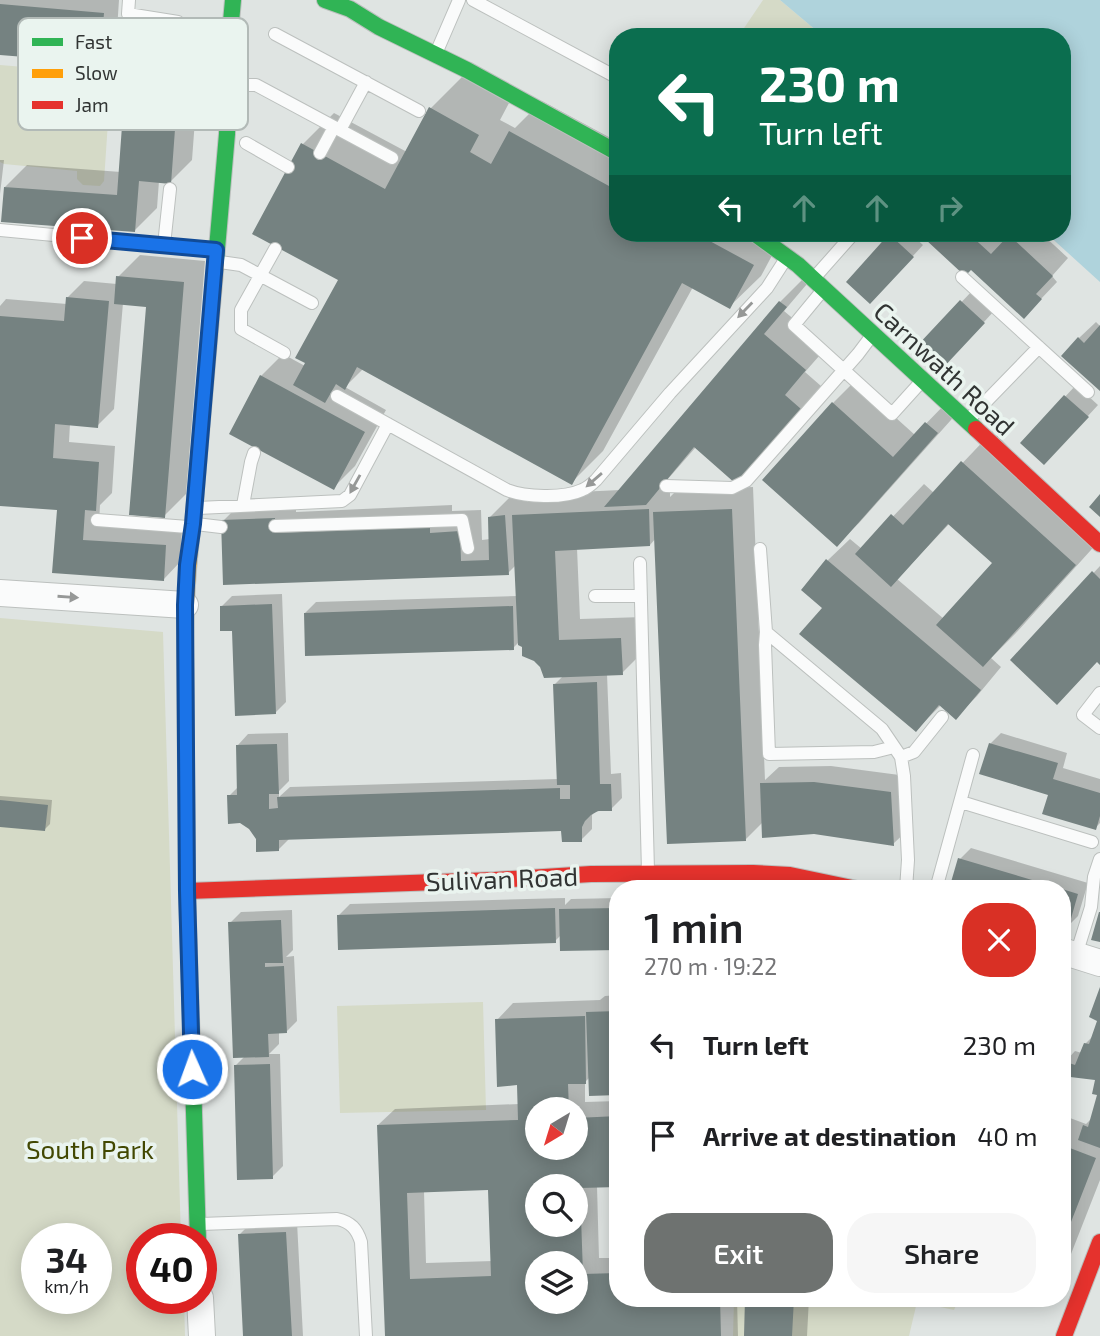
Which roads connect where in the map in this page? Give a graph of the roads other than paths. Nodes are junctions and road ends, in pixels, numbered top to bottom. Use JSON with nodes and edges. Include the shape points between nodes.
{"nodes":[{"id":1,"x":129,"y":0,"type":"edge"},
{"id":2,"x":233,"y":0,"type":"edge"},
{"id":3,"x":325,"y":0,"type":"edge"},
{"id":4,"x":459,"y":0,"type":"edge"},
{"id":5,"x":473,"y":0,"type":"edge"},
{"id":6,"x":153,"y":18,"type":"edge"},
{"id":7,"x":231,"y":18,"type":"edge"},
{"id":8,"x":275,"y":34,"type":"dead end"},
{"id":9,"x":436,"y":54,"type":"junction"},
{"id":10,"x":609,"y":73,"type":"edge"},
{"id":11,"x":366,"y":82,"type":"junction"},
{"id":12,"x":248,"y":85,"type":"edge"},
{"id":13,"x":419,"y":111,"type":"dead end"},
{"id":14,"x":337,"y":128,"type":"junction"},
{"id":15,"x":227,"y":130,"type":"edge"},
{"id":16,"x":246,"y":143,"type":"dead end"},
{"id":17,"x":609,"y":148,"type":"edge"},
{"id":18,"x":320,"y":153,"type":"dead end"},
{"id":19,"x":392,"y":158,"type":"dead end"},
{"id":20,"x":288,"y":167,"type":"dead end"},
{"id":21,"x":170,"y":189,"type":"dead end"},
{"id":22,"x":0,"y":230,"type":"edge"},
{"id":23,"x":766,"y":242,"type":"edge"},
{"id":24,"x":848,"y":242,"type":"edge"},
{"id":25,"x":164,"y":245,"type":"junction"},
{"id":26,"x":275,"y":249,"type":"dead end"},
{"id":27,"x":216,"y":256,"type":"junction"},
{"id":28,"x":787,"y":257,"type":"junction"},
{"id":29,"x":261,"y":275,"type":"junction"},
{"id":30,"x":962,"y":277,"type":"dead end"},
{"id":31,"x":818,"y":284,"type":"junction"},
{"id":32,"x":312,"y":303,"type":"dead end"},
{"id":33,"x":872,"y":334,"type":"junction"},
{"id":34,"x":1039,"y":347,"type":"junction"},
{"id":35,"x":284,"y":353,"type":"dead end"},
{"id":36,"x":844,"y":370,"type":"junction"},
{"id":37,"x":922,"y":380,"type":"junction"},
{"id":38,"x":1088,"y":392,"type":"dead end"},
{"id":39,"x":337,"y":396,"type":"dead end"},
{"id":40,"x":966,"y":422,"type":"junction"},
{"id":41,"x":388,"y":424,"type":"junction"},
{"id":42,"x":254,"y":453,"type":"dead end"},
{"id":43,"x":666,"y":486,"type":"dead end"},
{"id":44,"x":243,"y":505,"type":"junction"},
{"id":45,"x":97,"y":520,"type":"dead end"},
{"id":46,"x":193,"y":520,"type":"junction"},
{"id":47,"x":275,"y":526,"type":"dead end"},
{"id":48,"x":221,"y":527,"type":"dead end"},
{"id":49,"x":1100,"y":544,"type":"edge"},
{"id":50,"x":468,"y":548,"type":"dead end"},
{"id":51,"x":760,"y":549,"type":"dead end"},
{"id":52,"x":640,"y":563,"type":"dead end"},
{"id":53,"x":0,"y":593,"type":"edge"},
{"id":54,"x":595,"y":596,"type":"dead end"},
{"id":55,"x":641,"y":596,"type":"junction"},
{"id":56,"x":185,"y":605,"type":"junction"},
{"id":57,"x":766,"y":632,"type":"junction"},
{"id":58,"x":1100,"y":693,"type":"edge"},
{"id":59,"x":942,"y":717,"type":"dead end"},
{"id":60,"x":1100,"y":727,"type":"edge"},
{"id":61,"x":898,"y":752,"type":"junction"},
{"id":62,"x":973,"y":755,"type":"dead end"},
{"id":63,"x":961,"y":802,"type":"junction"},
{"id":64,"x":1092,"y":842,"type":"dead end"},
{"id":65,"x":1100,"y":859,"type":"edge"},
{"id":66,"x":648,"y":873,"type":"junction"},
{"id":67,"x":814,"y":880,"type":"edge"},
{"id":68,"x":907,"y":880,"type":"edge"},
{"id":69,"x":939,"y":880,"type":"edge"},
{"id":70,"x":187,"y":891,"type":"junction"},
{"id":71,"x":1079,"y":956,"type":"edge"},
{"id":72,"x":197,"y":1223,"type":"edge"},
{"id":73,"x":217,"y":1230,"type":"edge"},
{"id":74,"x":1100,"y":1242,"type":"edge"},
{"id":75,"x":201,"y":1314,"type":"edge"},
{"id":76,"x":202,"y":1336,"type":"edge"},
{"id":77,"x":366,"y":1336,"type":"edge"},
{"id":78,"x":1064,"y":1336,"type":"edge"}],
"edges":[{"from":1,"to":6,"type":"lane","via":[[128,14]]},
{"from":2,"to":7,"type":"street"},
{"from":3,"to":9,"type":"street"},
{"from":4,"to":9,"type":"lane"},
{"from":5,"to":10,"type":"lane"},
{"from":8,"to":11,"type":"lane"},
{"from":9,"to":17,"type":"street"},
{"from":11,"to":13,"type":"lane"},
{"from":11,"to":14,"type":"lane"},
{"from":12,"to":14,"type":"lane"},
{"from":14,"to":18,"type":"lane"},
{"from":14,"to":19,"type":"lane"},
{"from":15,"to":27,"type":"street"},
{"from":16,"to":20,"type":"lane"},
{"from":21,"to":25,"type":"lane"},
{"from":22,"to":25,"type":"lane"},
{"from":23,"to":28,"type":"street","name":"Carnwath Road"},
{"from":24,"to":31,"type":"lane"},
{"from":25,"to":27,"type":"lane"},
{"from":26,"to":29,"type":"lane"},
{"from":27,"to":29,"type":"lane"},
{"from":27,"to":46,"type":"street"},
{"from":28,"to":31,"type":"street","name":"Carnwath Road"},
{"from":28,"to":41,"type":"lane","one_way":true,"via":[[767,288],[596,481],[582,491],[563,495],[506,491]]},
{"from":29,"to":32,"type":"lane"},
{"from":29,"to":35,"type":"lane","via":[[242,310],[241,329]]},
{"from":30,"to":34,"type":"lane"},
{"from":31,"to":33,"type":"street","name":"Carnwath Road"},
{"from":31,"to":36,"type":"lane","via":[[794,325]]},
{"from":33,"to":36,"type":"lane"},
{"from":33,"to":37,"type":"street","name":"Carnwath Road"},
{"from":34,"to":38,"type":"lane"},
{"from":34,"to":40,"type":"lane"},
{"from":36,"to":37,"type":"lane","via":[[892,414]]},
{"from":36,"to":43,"type":"lane","via":[[746,481],[732,488]]},
{"from":37,"to":40,"type":"street","name":"Carnwath Road"},
{"from":39,"to":41,"type":"lane"},
{"from":40,"to":49,"type":"street","name":"Carnwath Road"},
{"from":41,"to":44,"type":"lane","one_way":true,"via":[[350,495],[342,501]]},
{"from":42,"to":44,"type":"lane"},
{"from":44,"to":46,"type":"lane"},
{"from":45,"to":46,"type":"lane"},
{"from":46,"to":48,"type":"lane"},
{"from":46,"to":56,"type":"street"},
{"from":47,"to":50,"type":"lane","via":[[462,520]]},
{"from":51,"to":57,"type":"lane"},
{"from":52,"to":55,"type":"lane"},
{"from":53,"to":56,"type":"street","one_way":true},
{"from":54,"to":55,"type":"lane"},
{"from":55,"to":66,"type":"lane"},
{"from":56,"to":70,"type":"street"},
{"from":57,"to":61,"type":"lane","via":[[882,729]]},
{"from":57,"to":61,"type":"lane","via":[[769,754]]},
{"from":58,"to":60,"type":"lane","via":[[1083,715]]},
{"from":59,"to":61,"type":"lane","via":[[914,752]]},
{"from":61,"to":68,"type":"lane","via":[[904,776]]},
{"from":62,"to":63,"type":"lane"},
{"from":63,"to":64,"type":"lane"},
{"from":63,"to":69,"type":"lane"},
{"from":65,"to":71,"type":"lane"},
{"from":66,"to":67,"type":"street","name":"Sulivan Road","via":[[753,873]]},
{"from":66,"to":70,"type":"street","name":"Sulivan Road"},
{"from":70,"to":72,"type":"street"},
{"from":73,"to":77,"type":"lane","via":[[346,1221],[361,1242]]},
{"from":74,"to":78,"type":"street"},
{"from":75,"to":76,"type":"street"}]}
